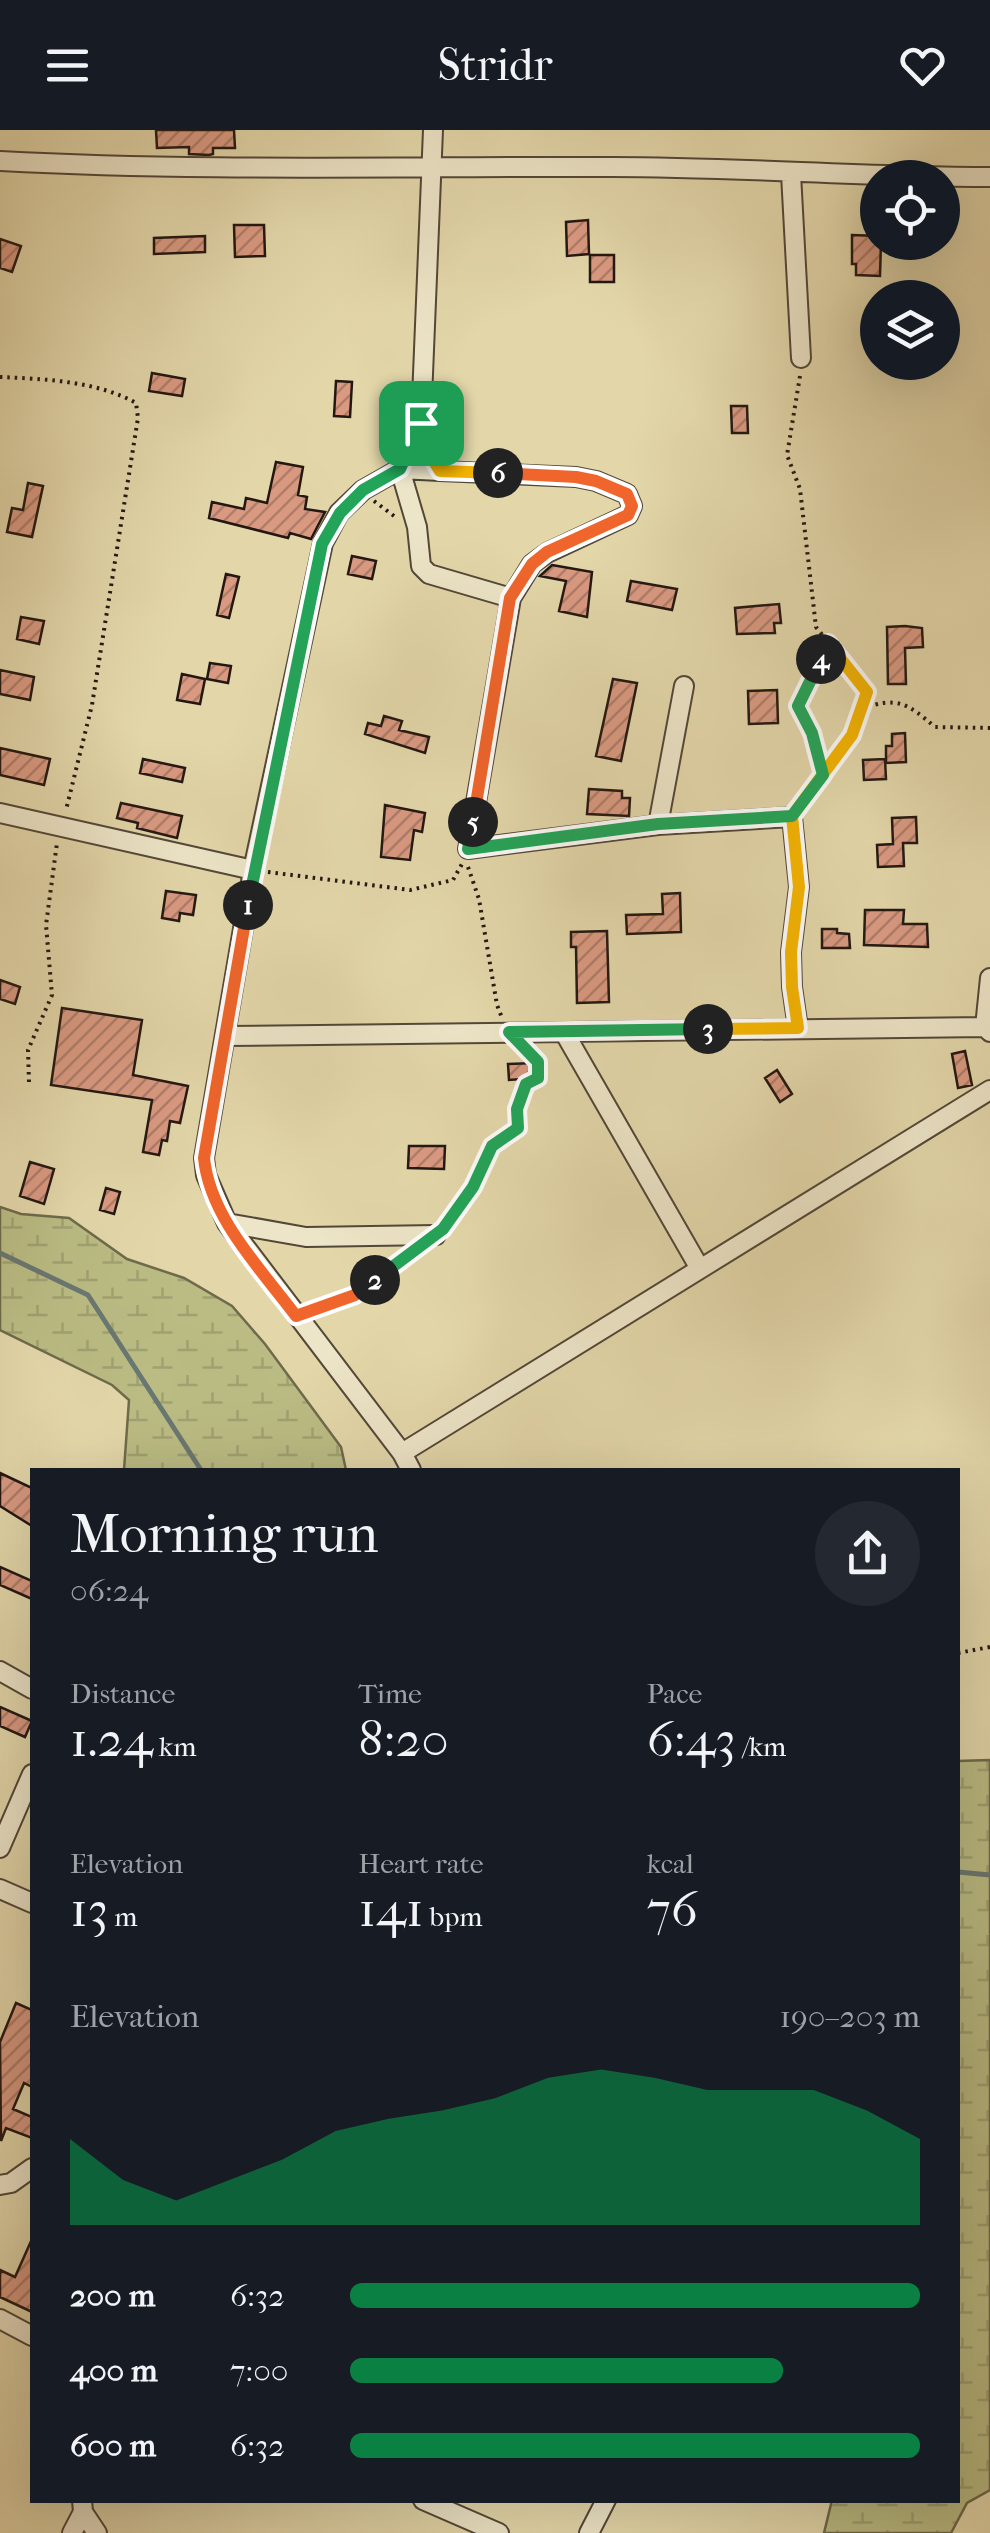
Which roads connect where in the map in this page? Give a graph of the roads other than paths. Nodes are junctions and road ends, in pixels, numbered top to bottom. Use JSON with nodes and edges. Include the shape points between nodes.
{"nodes":[{"id":1,"x":433,"y":130,"type":"edge"},
{"id":2,"x":0,"y":161,"type":"edge"},
{"id":3,"x":430,"y":168,"type":"junction"},
{"id":4,"x":792,"y":174,"type":"junction"},
{"id":5,"x":990,"y":177,"type":"edge"},
{"id":6,"x":801,"y":358,"type":"road end"},
{"id":7,"x":421,"y":423,"type":"junction"},
{"id":8,"x":400,"y":469,"type":"junction"},
{"id":9,"x":440,"y":471,"type":"junction"},
{"id":10,"x":510,"y":598,"type":"junction"},
{"id":11,"x":684,"y":686,"type":"dead end"},
{"id":12,"x":0,"y":813,"type":"edge"},
{"id":13,"x":658,"y":824,"type":"junction"},
{"id":14,"x":254,"y":870,"type":"junction"},
{"id":15,"x":990,"y":978,"type":"edge"},
{"id":16,"x":798,"y":1028,"type":"junction"},
{"id":17,"x":987,"y":1029,"type":"edge"},
{"id":18,"x":564,"y":1032,"type":"junction"},
{"id":19,"x":226,"y":1036,"type":"junction"},
{"id":20,"x":990,"y":1090,"type":"edge"},
{"id":21,"x":227,"y":1223,"type":"junction"},
{"id":22,"x":436,"y":1235,"type":"road end"},
{"id":23,"x":699,"y":1267,"type":"junction"},
{"id":24,"x":407,"y":1461,"type":"edge"},
{"id":25,"x":0,"y":1670,"type":"edge"},
{"id":26,"x":30,"y":1687,"type":"edge"},
{"id":27,"x":30,"y":1779,"type":"edge"},
{"id":28,"x":0,"y":1848,"type":"edge"},
{"id":29,"x":0,"y":1889,"type":"edge"},
{"id":30,"x":30,"y":1902,"type":"edge"},
{"id":31,"x":30,"y":2169,"type":"edge"},
{"id":32,"x":0,"y":2185,"type":"edge"},
{"id":33,"x":0,"y":2319,"type":"edge"},
{"id":34,"x":30,"y":2335,"type":"edge"},
{"id":35,"x":430,"y":2503,"type":"edge"},
{"id":36,"x":604,"y":2503,"type":"edge"},
{"id":37,"x":82,"y":2506,"type":"edge"},
{"id":38,"x":72,"y":2533,"type":"edge"},
{"id":39,"x":97,"y":2533,"type":"edge"},
{"id":40,"x":499,"y":2533,"type":"edge"},
{"id":41,"x":588,"y":2533,"type":"edge"}],
"edges":[{"from":1,"to":3,"type":"street"},
{"from":2,"to":3,"type":"street"},
{"from":3,"to":4,"type":"street"},
{"from":3,"to":7,"type":"street"},
{"from":4,"to":5,"type":"street"},
{"from":4,"to":6,"type":"street"},
{"from":7,"to":8,"type":"street"},
{"from":7,"to":9,"type":"street","via":[[424,445]]},
{"from":8,"to":9,"type":"street"},
{"from":8,"to":10,"type":"street","via":[[420,566]]},
{"from":8,"to":14,"type":"street","via":[[363,490],[322,544]]},
{"from":9,"to":10,"type":"street","via":[[576,477],[627,494],[628,515],[547,552]]},
{"from":10,"to":13,"type":"street","via":[[468,849]]},
{"from":11,"to":13,"type":"street"},
{"from":12,"to":14,"type":"street"},
{"from":13,"to":16,"type":"street","via":[[792,816]]},
{"from":14,"to":19,"type":"street"},
{"from":15,"to":17,"type":"street"},
{"from":16,"to":17,"type":"street"},
{"from":16,"to":18,"type":"street"},
{"from":18,"to":19,"type":"street"},
{"from":18,"to":23,"type":"street"},
{"from":19,"to":21,"type":"street","via":[[204,1158]]},
{"from":20,"to":23,"type":"street"},
{"from":21,"to":22,"type":"street","via":[[306,1236]]},
{"from":21,"to":24,"type":"street"},
{"from":23,"to":24,"type":"street"},
{"from":25,"to":26,"type":"street"},
{"from":27,"to":28,"type":"street"},
{"from":29,"to":30,"type":"street"},
{"from":31,"to":32,"type":"street"},
{"from":33,"to":34,"type":"street"},
{"from":35,"to":40,"type":"street"},
{"from":36,"to":41,"type":"street"},
{"from":37,"to":38,"type":"street"},
{"from":37,"to":39,"type":"street"}]}
